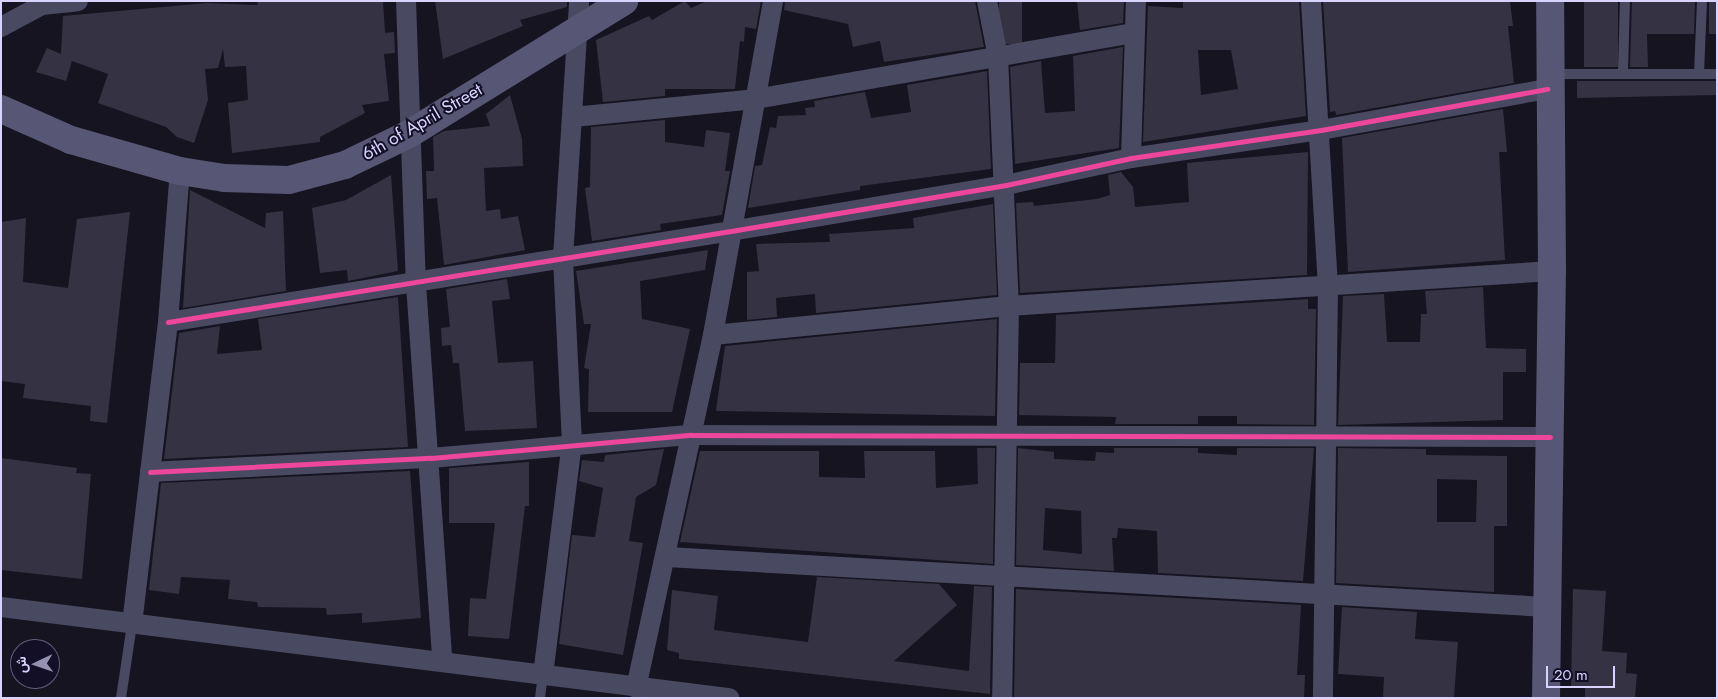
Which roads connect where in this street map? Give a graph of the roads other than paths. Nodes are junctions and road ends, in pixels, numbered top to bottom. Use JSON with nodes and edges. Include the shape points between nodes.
{"nodes":[{"id":1,"x":78,"y":1,"type":"edge"},
{"id":2,"x":406,"y":1,"type":"edge"},
{"id":3,"x":624,"y":1,"type":"edge"},
{"id":4,"x":773,"y":1,"type":"edge"},
{"id":5,"x":986,"y":1,"type":"edge"},
{"id":6,"x":1136,"y":1,"type":"edge"},
{"id":7,"x":1311,"y":1,"type":"edge"},
{"id":8,"x":1550,"y":1,"type":"edge"},
{"id":9,"x":1625,"y":1,"type":"edge"},
{"id":10,"x":1702,"y":1,"type":"edge"},
{"id":11,"x":580,"y":13,"type":"edge"},
{"id":12,"x":1,"y":27,"type":"edge"},
{"id":13,"x":1134,"y":33,"type":"junction"},
{"id":14,"x":998,"y":57,"type":"junction"},
{"id":15,"x":1623,"y":71,"type":"junction"},
{"id":16,"x":1699,"y":73,"type":"junction"},
{"id":17,"x":1717,"y":74,"type":"edge"},
{"id":18,"x":1548,"y":82,"type":"junction"},
{"id":19,"x":755,"y":99,"type":"junction"},
{"id":20,"x":1,"y":109,"type":"edge"},
{"id":21,"x":573,"y":118,"type":"junction"},
{"id":22,"x":1321,"y":130,"type":"junction"},
{"id":23,"x":409,"y":134,"type":"junction"},
{"id":24,"x":1131,"y":158,"type":"junction"},
{"id":25,"x":180,"y":171,"type":"junction"},
{"id":26,"x":1006,"y":184,"type":"junction"},
{"id":27,"x":731,"y":231,"type":"junction"},
{"id":28,"x":563,"y":258,"type":"junction"},
{"id":29,"x":1552,"y":271,"type":"junction"},
{"id":30,"x":416,"y":284,"type":"junction"},
{"id":31,"x":1328,"y":285,"type":"junction"},
{"id":32,"x":1009,"y":306,"type":"junction"},
{"id":33,"x":168,"y":322,"type":"junction"},
{"id":34,"x":713,"y":335,"type":"junction"},
{"id":35,"x":1007,"y":433,"type":"junction"},
{"id":36,"x":1323,"y":433,"type":"junction"},
{"id":37,"x":691,"y":436,"type":"junction"},
{"id":38,"x":1550,"y":437,"type":"junction"},
{"id":39,"x":572,"y":443,"type":"junction"},
{"id":40,"x":431,"y":458,"type":"junction"},
{"id":41,"x":150,"y":472,"type":"junction"},
{"id":42,"x":667,"y":557,"type":"junction"},
{"id":43,"x":1005,"y":576,"type":"junction"},
{"id":44,"x":1324,"y":593,"type":"junction"},
{"id":45,"x":1,"y":607,"type":"edge"},
{"id":46,"x":1547,"y":607,"type":"junction"},
{"id":47,"x":132,"y":624,"type":"junction"},
{"id":48,"x":442,"y":659,"type":"junction"},
{"id":49,"x":543,"y":676,"type":"junction"},
{"id":50,"x":636,"y":688,"type":"junction"},
{"id":51,"x":121,"y":698,"type":"edge"},
{"id":52,"x":540,"y":698,"type":"edge"},
{"id":53,"x":729,"y":698,"type":"edge"},
{"id":54,"x":1002,"y":698,"type":"edge"},
{"id":55,"x":1323,"y":698,"type":"edge"},
{"id":56,"x":1546,"y":698,"type":"edge"}],
"edges":[{"from":1,"to":12,"type":"street","via":[[42,5]]},
{"from":2,"to":23,"type":"street"},
{"from":3,"to":11,"type":"street","name":"6th of April Street"},
{"from":4,"to":19,"type":"street"},
{"from":5,"to":14,"type":"street"},
{"from":6,"to":13,"type":"street"},
{"from":7,"to":22,"type":"street"},
{"from":8,"to":18,"type":"street"},
{"from":9,"to":15,"type":"lane"},
{"from":10,"to":16,"type":"lane"},
{"from":11,"to":21,"type":"street"},
{"from":11,"to":23,"type":"street","name":"6th of April Street"},
{"from":13,"to":14,"type":"street"},
{"from":13,"to":24,"type":"street"},
{"from":14,"to":19,"type":"street"},
{"from":14,"to":26,"type":"street"},
{"from":15,"to":16,"type":"lane"},
{"from":15,"to":18,"type":"lane"},
{"from":16,"to":17,"type":"lane"},
{"from":18,"to":22,"type":"street"},
{"from":18,"to":29,"type":"street"},
{"from":19,"to":21,"type":"street"},
{"from":19,"to":27,"type":"street"},
{"from":20,"to":25,"type":"street","name":"6th of April Street","via":[[71,140]]},
{"from":21,"to":28,"type":"street"},
{"from":22,"to":24,"type":"street"},
{"from":22,"to":31,"type":"street"},
{"from":23,"to":25,"type":"street","name":"6th of April Street","via":[[345,165],[288,180],[242,180]]},
{"from":23,"to":30,"type":"street"},
{"from":24,"to":26,"type":"street"},
{"from":25,"to":33,"type":"street"},
{"from":26,"to":27,"type":"street"},
{"from":26,"to":32,"type":"street"},
{"from":27,"to":28,"type":"street"},
{"from":27,"to":34,"type":"street"},
{"from":28,"to":30,"type":"street"},
{"from":28,"to":39,"type":"street"},
{"from":29,"to":31,"type":"street"},
{"from":29,"to":38,"type":"street"},
{"from":30,"to":33,"type":"street"},
{"from":30,"to":40,"type":"street"},
{"from":31,"to":32,"type":"street"},
{"from":31,"to":36,"type":"street"},
{"from":32,"to":34,"type":"street"},
{"from":32,"to":35,"type":"street"},
{"from":33,"to":41,"type":"street"},
{"from":34,"to":37,"type":"street"},
{"from":35,"to":36,"type":"street"},
{"from":35,"to":37,"type":"street"},
{"from":35,"to":43,"type":"street"},
{"from":36,"to":38,"type":"street"},
{"from":36,"to":44,"type":"street"},
{"from":37,"to":39,"type":"street"},
{"from":37,"to":42,"type":"street"},
{"from":38,"to":46,"type":"street"},
{"from":39,"to":40,"type":"street"},
{"from":39,"to":49,"type":"street"},
{"from":40,"to":41,"type":"street"},
{"from":40,"to":48,"type":"street"},
{"from":41,"to":47,"type":"street"},
{"from":42,"to":43,"type":"street"},
{"from":42,"to":50,"type":"street"},
{"from":43,"to":44,"type":"street"},
{"from":43,"to":54,"type":"street"},
{"from":44,"to":46,"type":"street"},
{"from":44,"to":55,"type":"street"},
{"from":45,"to":47,"type":"street"},
{"from":46,"to":56,"type":"street"},
{"from":47,"to":48,"type":"street"},
{"from":47,"to":51,"type":"lane"},
{"from":48,"to":49,"type":"street"},
{"from":49,"to":50,"type":"street"},
{"from":49,"to":52,"type":"lane"},
{"from":50,"to":53,"type":"street"}]}
